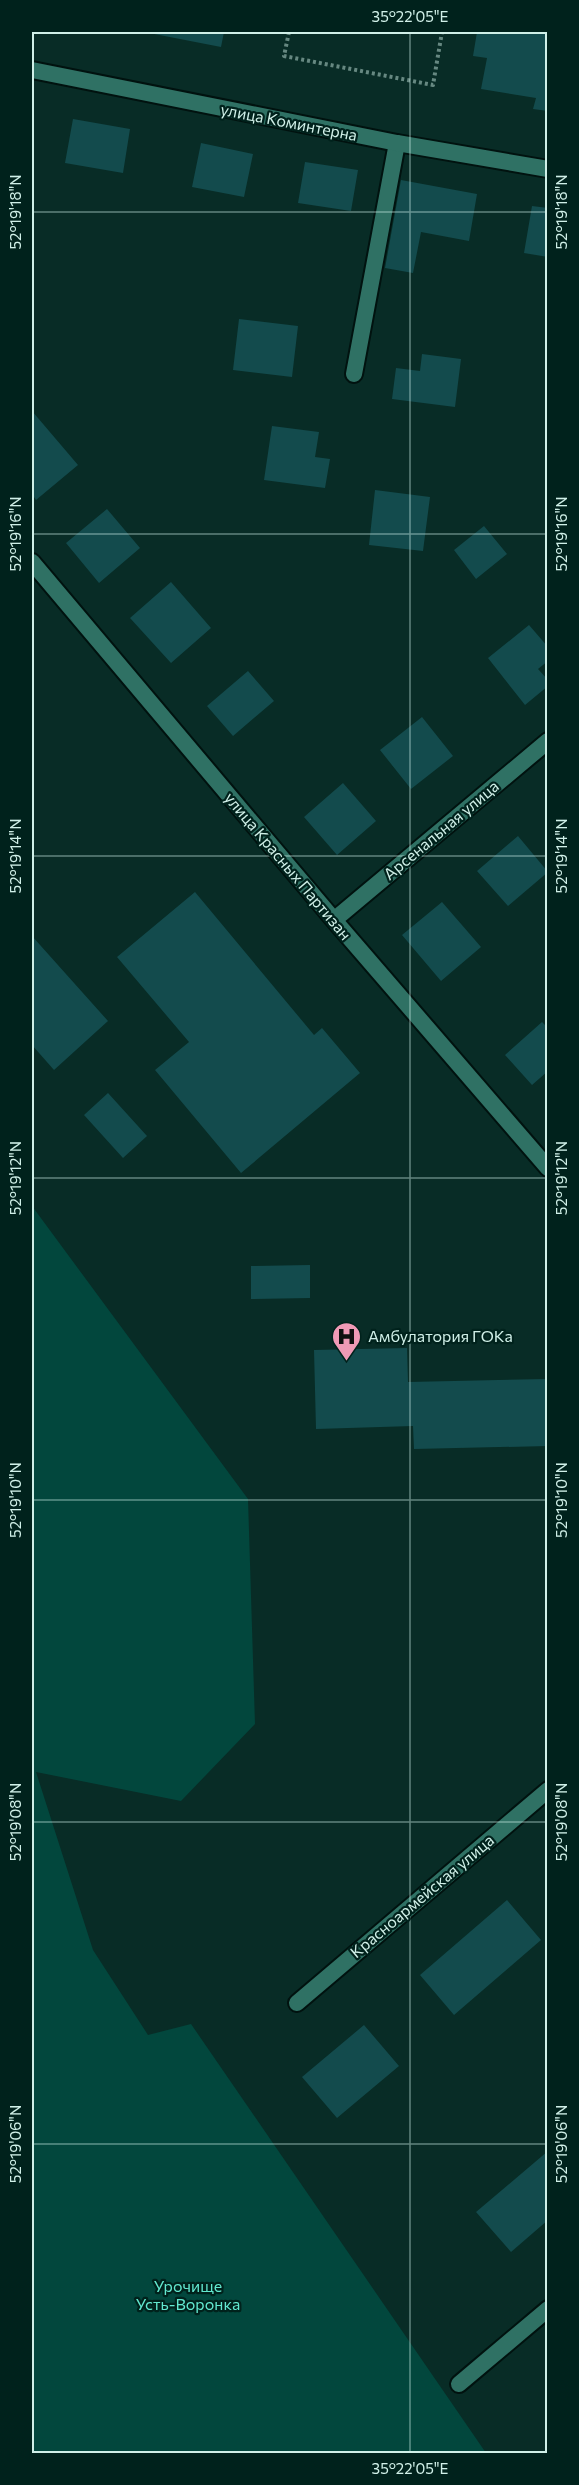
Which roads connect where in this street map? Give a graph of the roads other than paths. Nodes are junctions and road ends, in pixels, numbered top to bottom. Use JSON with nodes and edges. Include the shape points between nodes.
{"nodes":[{"id":1,"x":32,"y":70,"type":"edge"},
{"id":2,"x":397,"y":143,"type":"junction"},
{"id":3,"x":548,"y":169,"type":"edge"},
{"id":4,"x":354,"y":374,"type":"dead end"},
{"id":5,"x":32,"y":562,"type":"edge"},
{"id":6,"x":548,"y":741,"type":"edge"},
{"id":7,"x":334,"y":920,"type":"junction"},
{"id":8,"x":548,"y":1168,"type":"edge"},
{"id":9,"x":548,"y":1790,"type":"edge"},
{"id":10,"x":297,"y":2003,"type":"dead end"},
{"id":11,"x":548,"y":2309,"type":"edge"},
{"id":12,"x":459,"y":2384,"type":"dead end"}],
"edges":[{"from":1,"to":2,"type":"street","name":"улица Коминтерна"},
{"from":2,"to":3,"type":"street","name":"улица Коминтерна"},
{"from":2,"to":4,"type":"street"},
{"from":5,"to":7,"type":"street","name":"улица Красных Партизан"},
{"from":6,"to":7,"type":"street","name":"Арсенальная улица"},
{"from":7,"to":8,"type":"street","name":"улица Красных Партизан"},
{"from":9,"to":10,"type":"street","name":"Красноармейская улица"},
{"from":11,"to":12,"type":"street"}]}
